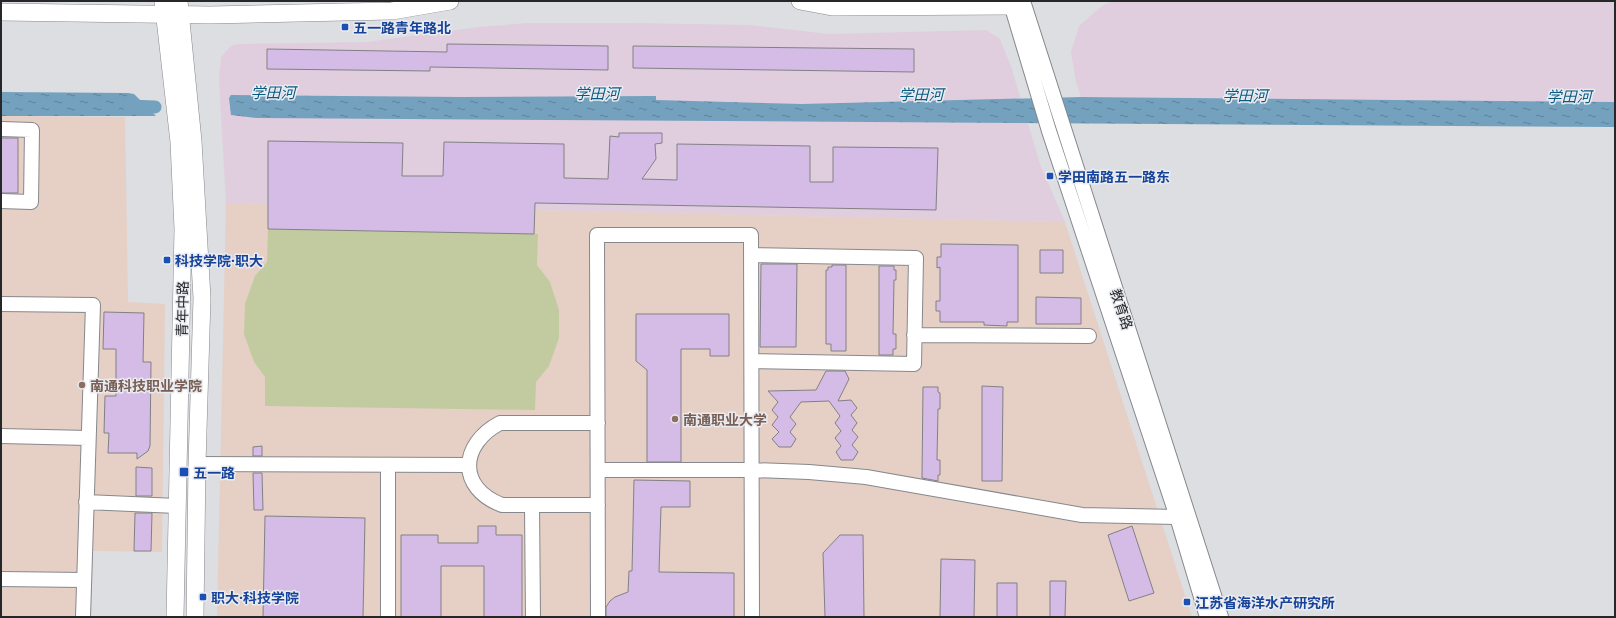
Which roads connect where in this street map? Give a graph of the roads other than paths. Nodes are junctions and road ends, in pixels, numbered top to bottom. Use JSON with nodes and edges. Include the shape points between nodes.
{"nodes":[{"id":1,"x":450,"y":1,"type":"edge"},
{"id":2,"x":800,"y":1,"type":"edge"},
{"id":3,"x":1015,"y":3,"type":"edge"},
{"id":4,"x":171,"y":8,"type":"edge"},
{"id":5,"x":1,"y":12,"type":"edge"},
{"id":6,"x":1044,"y":91,"type":"junction"},
{"id":7,"x":1,"y":129,"type":"edge"},
{"id":8,"x":1,"y":201,"type":"edge"},
{"id":9,"x":751,"y":255,"type":"junction"},
{"id":10,"x":1,"y":304,"type":"edge"},
{"id":11,"x":914,"y":335,"type":"junction"},
{"id":12,"x":1089,"y":336,"type":"dead end"},
{"id":13,"x":752,"y":361,"type":"junction"},
{"id":14,"x":598,"y":423,"type":"junction"},
{"id":15,"x":1,"y":436,"type":"edge"},
{"id":16,"x":88,"y":438,"type":"junction"},
{"id":17,"x":197,"y":464,"type":"junction"},
{"id":18,"x":388,"y":465,"type":"junction"},
{"id":19,"x":469,"y":465,"type":"junction"},
{"id":20,"x":598,"y":470,"type":"junction"},
{"id":21,"x":752,"y":470,"type":"junction"},
{"id":22,"x":86,"y":502,"type":"junction"},
{"id":23,"x":532,"y":505,"type":"junction"},
{"id":24,"x":598,"y":505,"type":"junction"},
{"id":25,"x":177,"y":506,"type":"junction"},
{"id":26,"x":1183,"y":516,"type":"junction"},
{"id":27,"x":1,"y":579,"type":"edge"},
{"id":28,"x":84,"y":580,"type":"junction"},
{"id":29,"x":82,"y":617,"type":"edge"},
{"id":30,"x":175,"y":617,"type":"edge"},
{"id":31,"x":195,"y":617,"type":"edge"},
{"id":32,"x":388,"y":617,"type":"edge"},
{"id":33,"x":533,"y":617,"type":"edge"},
{"id":34,"x":598,"y":617,"type":"edge"},
{"id":35,"x":752,"y":617,"type":"edge"},
{"id":36,"x":1207,"y":617,"type":"edge"},
{"id":37,"x":1221,"y":617,"type":"edge"}],
"edges":[{"from":1,"to":4,"type":"main road","via":[[392,11]]},
{"from":2,"to":3,"type":"main road","via":[[832,7]]},
{"from":3,"to":6,"type":"street","name":"教育路"},
{"from":4,"to":5,"type":"main road"},
{"from":4,"to":17,"type":"main road","name":"青年中路","via":[[193,141],[202,298]]},
{"from":4,"to":25,"type":"main road","name":"青年中路","via":[[183,229]]},
{"from":6,"to":26,"type":"street","name":"教育路","via":[[1065,132]]},
{"from":6,"to":26,"type":"street","name":"教育路","via":[[1049,132]]},
{"from":7,"to":8,"type":"street","via":[[32,130],[32,137],[31,202]]},
{"from":9,"to":11,"type":"street","via":[[916,258]]},
{"from":9,"to":13,"type":"street"},
{"from":9,"to":14,"type":"street","via":[[751,235],[597,235]]},
{"from":10,"to":16,"type":"street","via":[[93,305]]},
{"from":11,"to":12,"type":"street"},
{"from":11,"to":13,"type":"street","via":[[914,364]]},
{"from":13,"to":21,"type":"street"},
{"from":14,"to":19,"type":"street","via":[[500,423],[488,429],[478,439],[471,451]]},
{"from":14,"to":20,"type":"street"},
{"from":15,"to":16,"type":"street"},
{"from":16,"to":22,"type":"street"},
{"from":17,"to":18,"type":"street"},
{"from":17,"to":31,"type":"main road","name":"青年中路"},
{"from":18,"to":19,"type":"street"},
{"from":18,"to":32,"type":"street"},
{"from":19,"to":23,"type":"street","via":[[478,491],[489,500],[502,505]]},
{"from":20,"to":21,"type":"street"},
{"from":20,"to":24,"type":"street"},
{"from":21,"to":26,"type":"street","via":[[866,477],[1082,515]]},
{"from":21,"to":35,"type":"street"},
{"from":22,"to":25,"type":"street"},
{"from":22,"to":28,"type":"street"},
{"from":23,"to":24,"type":"street"},
{"from":23,"to":33,"type":"street"},
{"from":24,"to":34,"type":"street"},
{"from":25,"to":30,"type":"main road","name":"青年中路"},
{"from":26,"to":36,"type":"street","name":"教育路"},
{"from":26,"to":37,"type":"street","name":"教育路"},
{"from":27,"to":28,"type":"street"},
{"from":28,"to":29,"type":"street"}]}
